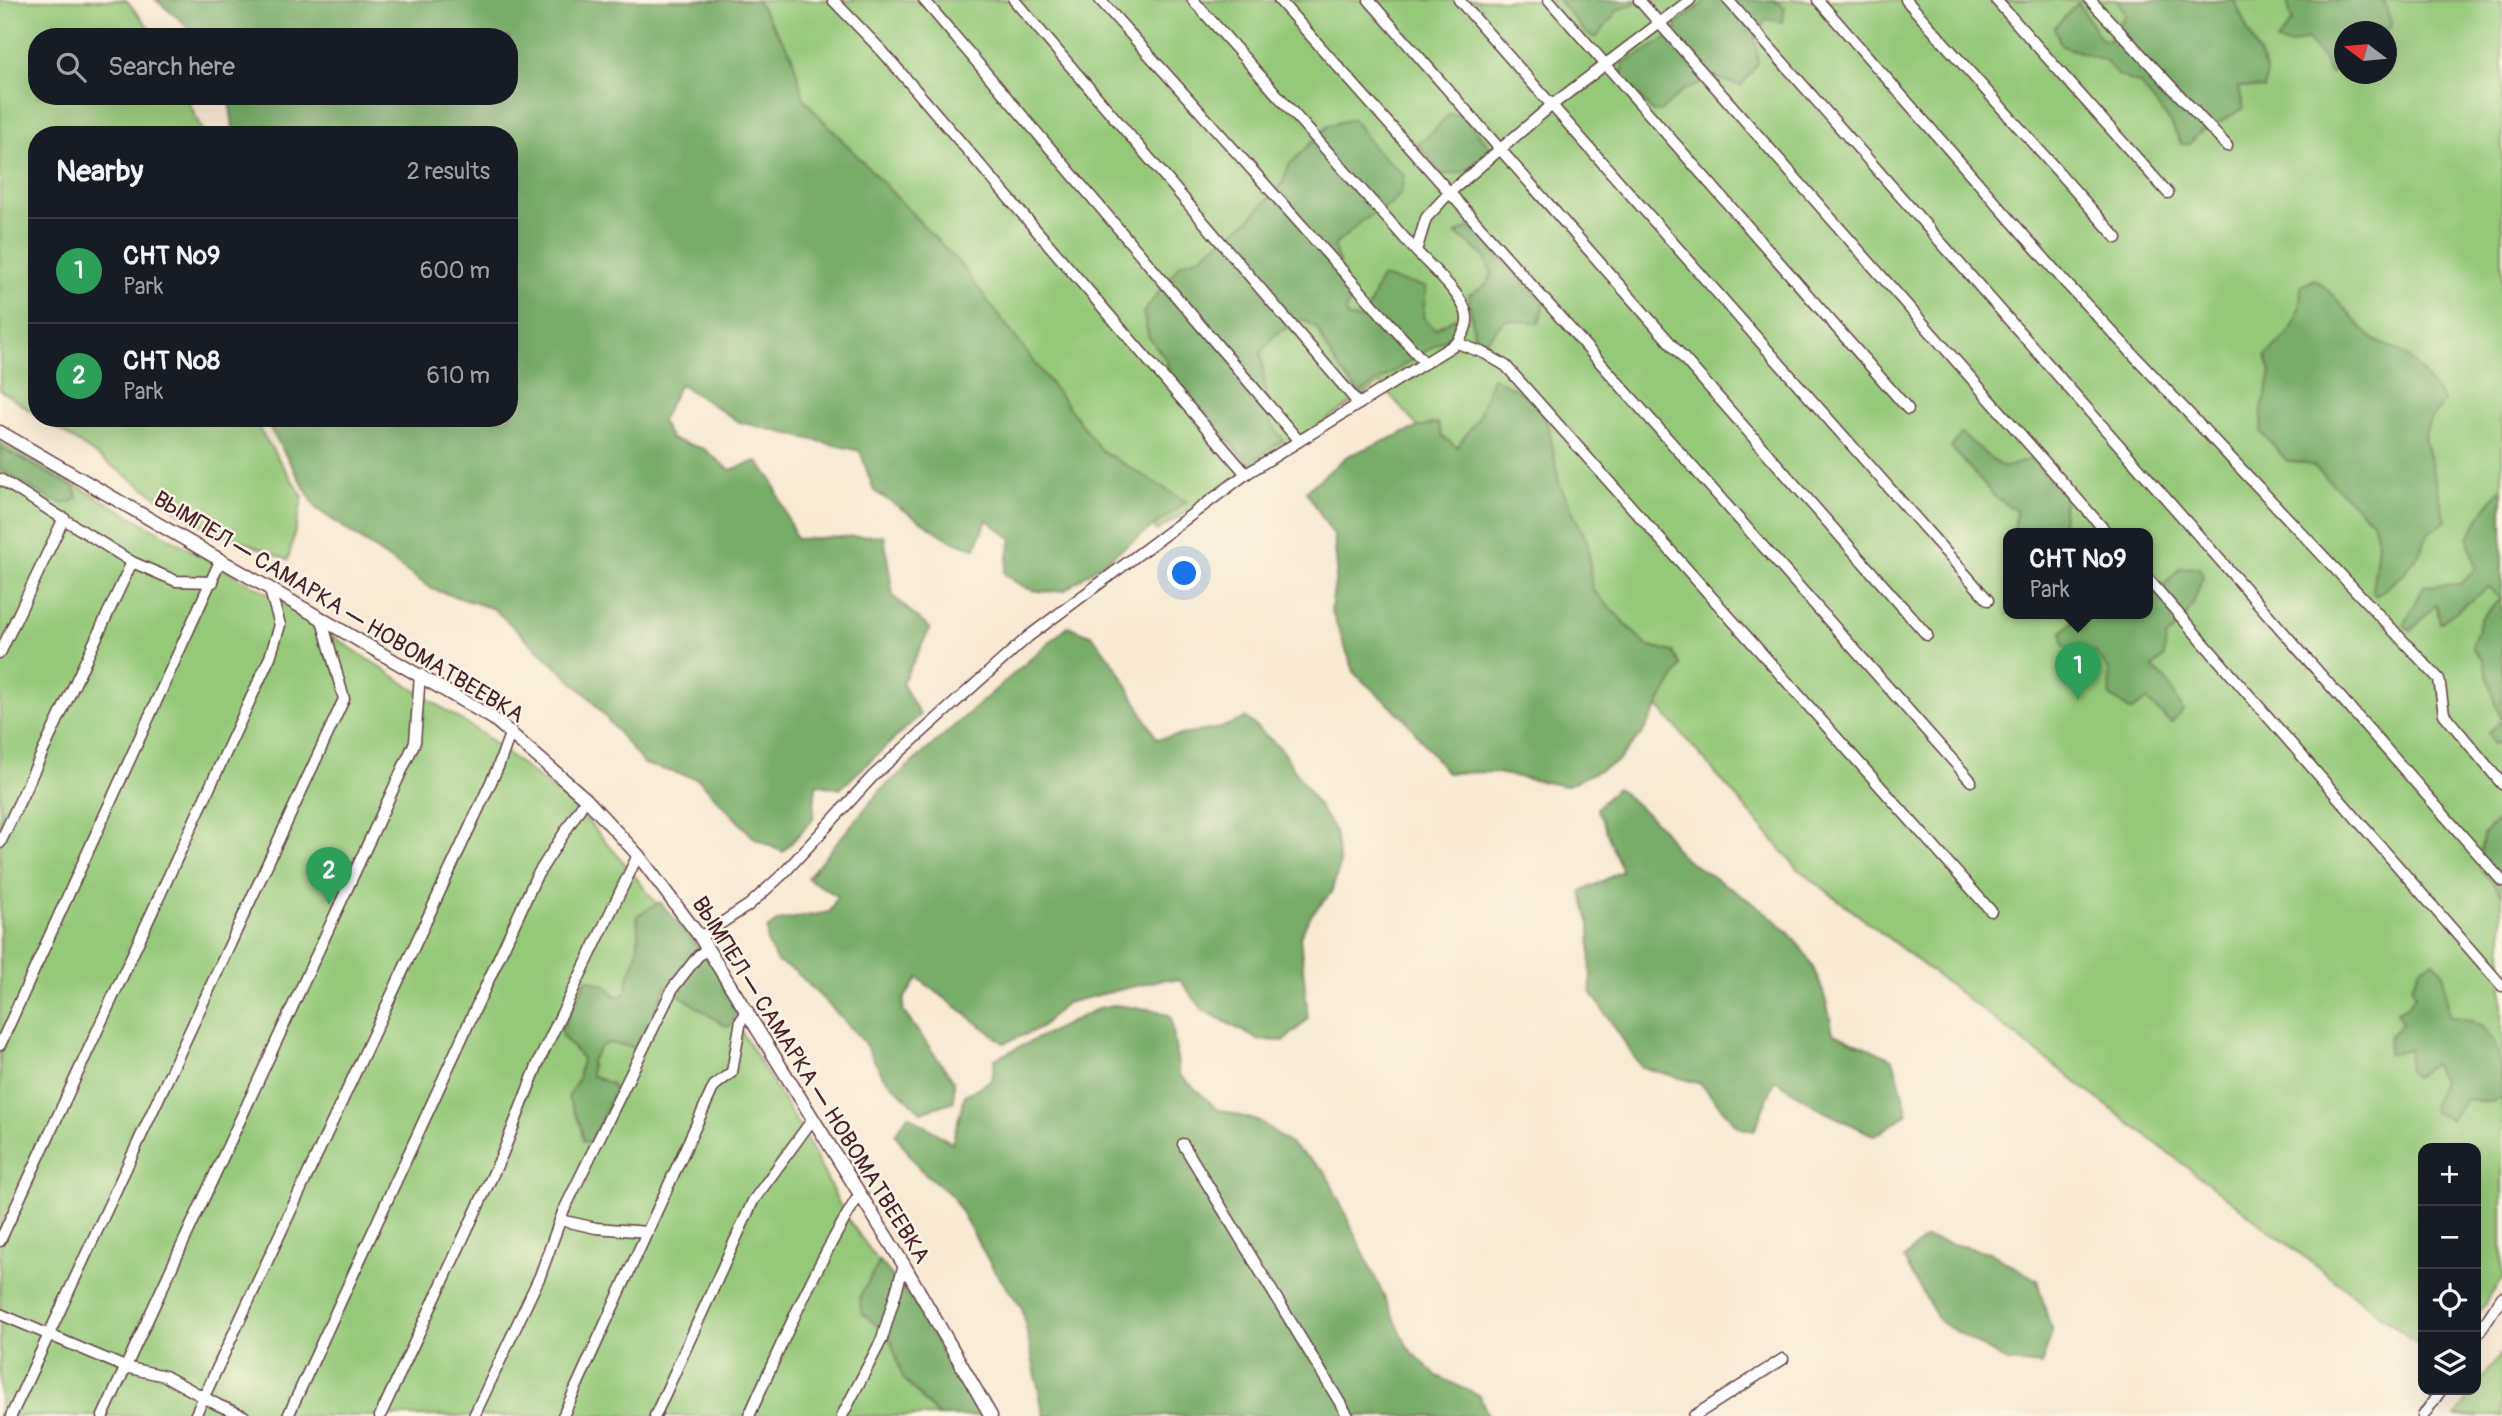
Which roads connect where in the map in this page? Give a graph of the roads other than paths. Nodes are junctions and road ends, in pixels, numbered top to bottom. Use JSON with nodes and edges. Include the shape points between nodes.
{"nodes":[{"id":1,"x":833,"y":0,"type":"edge"},
{"id":2,"x":924,"y":0,"type":"edge"},
{"id":3,"x":1014,"y":0,"type":"edge"},
{"id":4,"x":1100,"y":0,"type":"edge"},
{"id":5,"x":1193,"y":0,"type":"edge"},
{"id":6,"x":1279,"y":0,"type":"edge"},
{"id":7,"x":1369,"y":0,"type":"edge"},
{"id":8,"x":1459,"y":0,"type":"edge"},
{"id":9,"x":1549,"y":0,"type":"edge"},
{"id":10,"x":1639,"y":0,"type":"edge"},
{"id":11,"x":1690,"y":0,"type":"edge"},
{"id":12,"x":1728,"y":0,"type":"edge"},
{"id":13,"x":1818,"y":0,"type":"edge"},
{"id":14,"x":1906,"y":0,"type":"edge"},
{"id":15,"x":1996,"y":0,"type":"edge"},
{"id":16,"x":2090,"y":0,"type":"edge"},
{"id":17,"x":1660,"y":23,"type":"junction"},
{"id":18,"x":1606,"y":65,"type":"junction"},
{"id":19,"x":1552,"y":105,"type":"junction"},
{"id":20,"x":2227,"y":146,"type":"dead end"},
{"id":21,"x":1500,"y":148,"type":"junction"},
{"id":22,"x":1450,"y":192,"type":"junction"},
{"id":23,"x":2168,"y":193,"type":"dead end"},
{"id":24,"x":2117,"y":238,"type":"dead end"},
{"id":25,"x":1416,"y":251,"type":"junction"},
{"id":26,"x":1457,"y":343,"type":"junction"},
{"id":27,"x":1425,"y":363,"type":"junction"},
{"id":28,"x":1359,"y":404,"type":"junction"},
{"id":29,"x":1908,"y":409,"type":"dead end"},
{"id":30,"x":0,"y":432,"type":"edge"},
{"id":31,"x":1299,"y":441,"type":"junction"},
{"id":32,"x":1246,"y":474,"type":"junction"},
{"id":33,"x":0,"y":479,"type":"edge"},
{"id":34,"x":64,"y":518,"type":"junction"},
{"id":35,"x":2103,"y":528,"type":"edge"},
{"id":36,"x":221,"y":559,"type":"junction"},
{"id":37,"x":132,"y":562,"type":"junction"},
{"id":38,"x":213,"y":582,"type":"junction"},
{"id":39,"x":2153,"y":585,"type":"edge"},
{"id":40,"x":269,"y":587,"type":"junction"},
{"id":41,"x":1988,"y":600,"type":"dead end"},
{"id":42,"x":321,"y":617,"type":"junction"},
{"id":43,"x":1927,"y":635,"type":"dead end"},
{"id":44,"x":0,"y":653,"type":"edge"},
{"id":45,"x":420,"y":674,"type":"junction"},
{"id":46,"x":511,"y":731,"type":"junction"},
{"id":47,"x":1970,"y":781,"type":"dead end"},
{"id":48,"x":2502,"y":784,"type":"edge"},
{"id":49,"x":586,"y":799,"type":"junction"},
{"id":50,"x":0,"y":844,"type":"edge"},
{"id":51,"x":638,"y":855,"type":"junction"},
{"id":52,"x":2502,"y":881,"type":"edge"},
{"id":53,"x":1991,"y":911,"type":"dead end"},
{"id":54,"x":700,"y":937,"type":"junction"},
{"id":55,"x":707,"y":949,"type":"junction"},
{"id":56,"x":2502,"y":986,"type":"edge"},
{"id":57,"x":748,"y":1012,"type":"junction"},
{"id":58,"x":0,"y":1045,"type":"edge"},
{"id":59,"x":812,"y":1120,"type":"junction"},
{"id":60,"x":1183,"y":1144,"type":"dead end"},
{"id":61,"x":859,"y":1195,"type":"junction"},
{"id":62,"x":560,"y":1220,"type":"junction"},
{"id":63,"x":649,"y":1232,"type":"junction"},
{"id":64,"x":0,"y":1241,"type":"edge"},
{"id":65,"x":905,"y":1265,"type":"junction"},
{"id":66,"x":2502,"y":1297,"type":"edge"},
{"id":67,"x":0,"y":1314,"type":"edge"},
{"id":68,"x":2479,"y":1332,"type":"edge"},
{"id":69,"x":48,"y":1335,"type":"junction"},
{"id":70,"x":1783,"y":1359,"type":"dead end"},
{"id":71,"x":125,"y":1367,"type":"junction"},
{"id":72,"x":204,"y":1395,"type":"junction"},
{"id":73,"x":2438,"y":1395,"type":"edge"},
{"id":74,"x":989,"y":1415,"type":"edge"},
{"id":75,"x":11,"y":1416,"type":"edge"},
{"id":76,"x":103,"y":1416,"type":"edge"},
{"id":77,"x":195,"y":1416,"type":"edge"},
{"id":78,"x":244,"y":1416,"type":"edge"},
{"id":79,"x":288,"y":1416,"type":"edge"},
{"id":80,"x":380,"y":1416,"type":"edge"},
{"id":81,"x":474,"y":1416,"type":"edge"},
{"id":82,"x":563,"y":1416,"type":"edge"},
{"id":83,"x":655,"y":1416,"type":"edge"},
{"id":84,"x":749,"y":1416,"type":"edge"},
{"id":85,"x":842,"y":1416,"type":"edge"},
{"id":86,"x":1348,"y":1416,"type":"edge"},
{"id":87,"x":1694,"y":1416,"type":"edge"},
{"id":88,"x":2423,"y":1416,"type":"edge"}],
"edges":[{"from":1,"to":32,"type":"street","via":[[883,52]]},
{"from":2,"to":31,"type":"street"},
{"from":3,"to":28,"type":"street"},
{"from":4,"to":27,"type":"street"},
{"from":5,"to":25,"type":"street"},
{"from":6,"to":22,"type":"street"},
{"from":7,"to":21,"type":"street"},
{"from":8,"to":19,"type":"street"},
{"from":9,"to":18,"type":"street"},
{"from":10,"to":17,"type":"street"},
{"from":11,"to":17,"type":"street"},
{"from":12,"to":52,"type":"street"},
{"from":13,"to":48,"type":"street","via":[[2065,282],[2439,679],[2444,714]]},
{"from":14,"to":24,"type":"street"},
{"from":15,"to":23,"type":"street"},
{"from":16,"to":20,"type":"street"},
{"from":17,"to":18,"type":"street"},
{"from":17,"to":35,"type":"street"},
{"from":18,"to":19,"type":"street"},
{"from":18,"to":29,"type":"street"},
{"from":19,"to":21,"type":"street"},
{"from":19,"to":41,"type":"street"},
{"from":21,"to":22,"type":"street"},
{"from":21,"to":43,"type":"street"},
{"from":22,"to":25,"type":"street","via":[[1426,219]]},
{"from":22,"to":47,"type":"street"},
{"from":25,"to":26,"type":"street","via":[[1462,302],[1468,315]]},
{"from":26,"to":27,"type":"street"},
{"from":26,"to":53,"type":"street","via":[[1506,366]]},
{"from":27,"to":28,"type":"street"},
{"from":28,"to":31,"type":"street"},
{"from":30,"to":36,"type":"main road","name":"ВЫМПЕЛ — САМАРКА — НОВОМАТВЕЕВКА"},
{"from":31,"to":32,"type":"street"},
{"from":32,"to":54,"type":"street","via":[[1029,636],[873,776],[779,878],[749,905]]},
{"from":33,"to":34,"type":"street"},
{"from":34,"to":37,"type":"street"},
{"from":34,"to":44,"type":"street"},
{"from":36,"to":38,"type":"street"},
{"from":36,"to":40,"type":"main road","name":"ВЫМПЕЛ — САМАРКА — НОВОМАТВЕЕВКА"},
{"from":37,"to":38,"type":"street","via":[[176,581]]},
{"from":37,"to":50,"type":"street"},
{"from":38,"to":58,"type":"street"},
{"from":39,"to":56,"type":"street"},
{"from":40,"to":42,"type":"main road","name":"ВЫМПЕЛ — САМАРКА — НОВОМАТВЕЕВКА"},
{"from":40,"to":64,"type":"street","via":[[280,625],[270,657]]},
{"from":42,"to":45,"type":"main road","name":"ВЫМПЕЛ — САМАРКА — НОВОМАТВЕЕВКА"},
{"from":42,"to":69,"type":"street","via":[[344,699]]},
{"from":45,"to":46,"type":"main road","name":"ВЫМПЕЛ — САМАРКА — НОВОМАТВЕЕВКА"},
{"from":45,"to":71,"type":"street","via":[[415,742]]},
{"from":46,"to":49,"type":"main road","name":"ВЫМПЕЛ — САМАРКА — НОВОМАТВЕЕВКА"},
{"from":46,"to":72,"type":"street"},
{"from":49,"to":51,"type":"main road","name":"ВЫМПЕЛ — САМАРКА — НОВОМАТВЕЕВКА"},
{"from":49,"to":79,"type":"street","via":[[536,877]]},
{"from":51,"to":54,"type":"main road","name":"ВЫМПЕЛ — САМАРКА — НОВОМАТВЕЕВКА"},
{"from":51,"to":80,"type":"street","via":[[539,1061],[502,1155]]},
{"from":54,"to":55,"type":"main road","name":"ВЫМПЕЛ — САМАРКА — НОВОМАТВЕЕВКА"},
{"from":55,"to":57,"type":"main road","name":"ВЫМПЕЛ — САМАРКА — НОВОМАТВЕЕВКА"},
{"from":55,"to":62,"type":"street","via":[[673,988]]},
{"from":57,"to":59,"type":"main road","name":"ВЫМПЕЛ — САМАРКА — НОВОМАТВЕЕВКА"},
{"from":57,"to":63,"type":"street","via":[[741,1020],[732,1072],[714,1086]]},
{"from":59,"to":61,"type":"main road","name":"ВЫМПЕЛ — САМАРКА — НОВОМАТВЕЕВКА"},
{"from":59,"to":83,"type":"street","via":[[753,1201]]},
{"from":60,"to":86,"type":"street"},
{"from":61,"to":65,"type":"main road","name":"ВЫМПЕЛ — САМАРКА — НОВОМАТВЕЕВКА"},
{"from":61,"to":84,"type":"street","via":[[813,1275]]},
{"from":62,"to":63,"type":"street"},
{"from":62,"to":81,"type":"street","via":[[540,1276]]},
{"from":63,"to":82,"type":"street"},
{"from":65,"to":74,"type":"main road","name":"ВЫМПЕЛ — САМАРКА — НОВОМАТВЕЕВКА"},
{"from":65,"to":85,"type":"street","via":[[882,1339]]},
{"from":66,"to":68,"type":"street"},
{"from":67,"to":69,"type":"street"},
{"from":69,"to":71,"type":"street"},
{"from":69,"to":75,"type":"street"},
{"from":70,"to":87,"type":"street"},
{"from":71,"to":72,"type":"street","via":[[165,1376]]},
{"from":71,"to":76,"type":"street"},
{"from":72,"to":77,"type":"street"},
{"from":72,"to":78,"type":"street"},
{"from":73,"to":88,"type":"street"}]}
